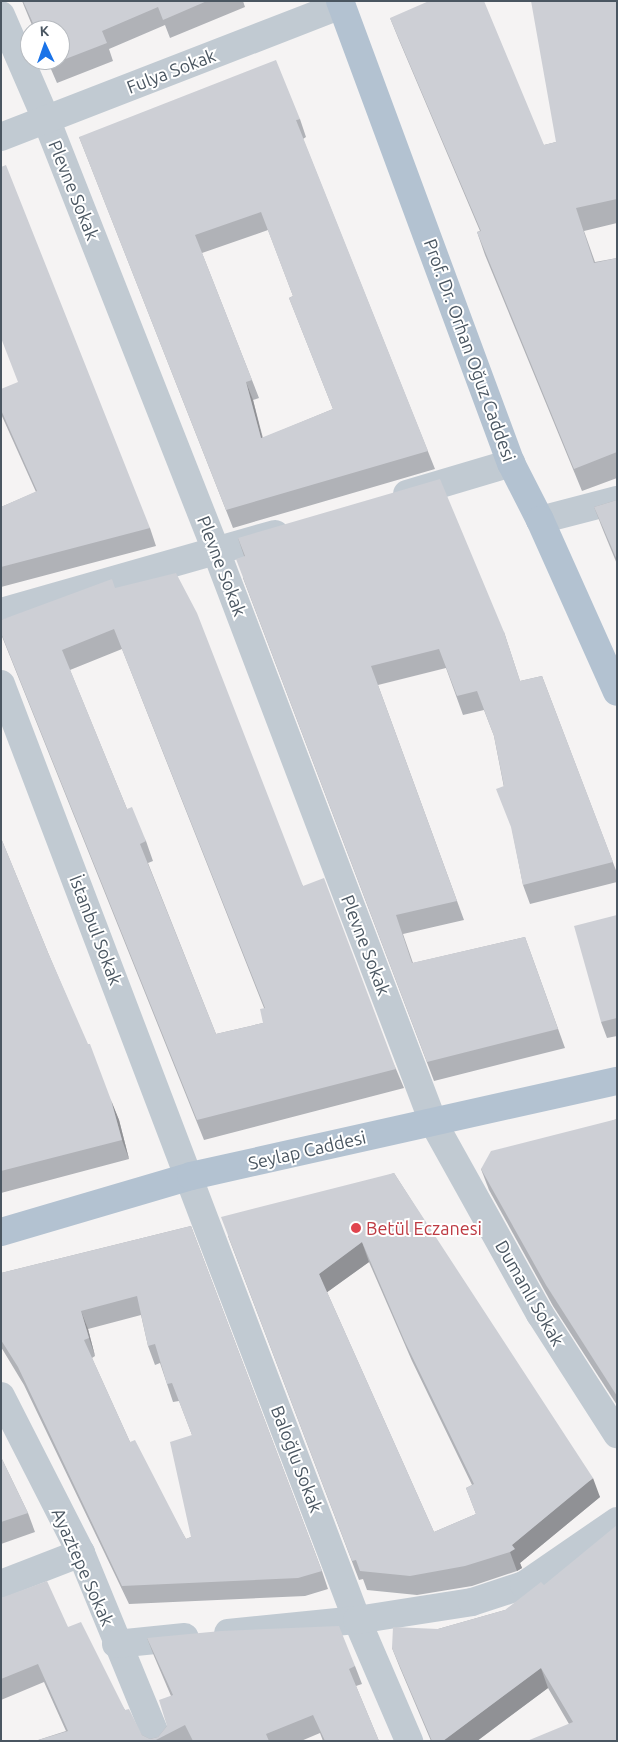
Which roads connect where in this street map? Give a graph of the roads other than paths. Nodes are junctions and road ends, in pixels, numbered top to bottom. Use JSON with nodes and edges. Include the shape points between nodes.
{"nodes":[{"id":1,"x":345,"y":2,"type":"edge"},
{"id":2,"x":1,"y":15,"type":"edge"},
{"id":3,"x":46,"y":119,"type":"junction"},
{"id":4,"x":1,"y":137,"type":"edge"},
{"id":5,"x":511,"y":463,"type":"junction"},
{"id":6,"x":617,"y":500,"type":"edge"},
{"id":7,"x":378,"y":503,"type":"edge"},
{"id":8,"x":540,"y":520,"type":"junction"},
{"id":9,"x":302,"y":526,"type":"edge"},
{"id":10,"x":216,"y":551,"type":"junction"},
{"id":11,"x":1,"y":612,"type":"edge"},
{"id":12,"x":1,"y":684,"type":"edge"},
{"id":13,"x":617,"y":692,"type":"edge"},
{"id":14,"x":617,"y":1081,"type":"edge"},
{"id":15,"x":433,"y":1122,"type":"junction"},
{"id":16,"x":190,"y":1176,"type":"junction"},
{"id":17,"x":1,"y":1232,"type":"edge"},
{"id":18,"x":1,"y":1396,"type":"edge"},
{"id":19,"x":617,"y":1434,"type":"edge"},
{"id":20,"x":617,"y":1521,"type":"edge"},
{"id":21,"x":81,"y":1554,"type":"junction"},
{"id":22,"x":1,"y":1584,"type":"edge"},
{"id":23,"x":357,"y":1620,"type":"junction"},
{"id":24,"x":116,"y":1644,"type":"junction"},
{"id":25,"x":158,"y":1741,"type":"edge"},
{"id":26,"x":409,"y":1741,"type":"edge"}],
"edges":[{"from":1,"to":3,"type":"street","name":"Fulya Sokak"},
{"from":1,"to":5,"type":"main road","name":"Prof. Dr. Orhan Oğuz Caddesi"},
{"from":2,"to":3,"type":"street","name":"Plevne Sokak"},
{"from":3,"to":4,"type":"street","name":"Fulya Sokak"},
{"from":3,"to":10,"type":"street","name":"Plevne Sokak"},
{"from":5,"to":7,"type":"street"},
{"from":5,"to":8,"type":"main road","name":"Prof. Dr. Orhan Oğuz Caddesi"},
{"from":6,"to":8,"type":"street"},
{"from":8,"to":13,"type":"main road","name":"Prof. Dr. Orhan Oğuz Caddesi"},
{"from":9,"to":10,"type":"street"},
{"from":10,"to":11,"type":"street"},
{"from":10,"to":15,"type":"street","name":"Plevne Sokak"},
{"from":12,"to":16,"type":"street","name":"İstanbul Sokak"},
{"from":14,"to":15,"type":"main road","name":"Seylap Caddesi"},
{"from":15,"to":16,"type":"main road","name":"Seylap Caddesi"},
{"from":15,"to":19,"type":"street","name":"Dumanlı Sokak","via":[[540,1314]]},
{"from":16,"to":17,"type":"main road","name":"Seylap Caddesi"},
{"from":16,"to":23,"type":"street","name":"Baloğlu Sokak"},
{"from":18,"to":21,"type":"street","name":"Ayaztepe Sokak"},
{"from":20,"to":23,"type":"street","via":[[524,1585],[472,1602]]},
{"from":21,"to":22,"type":"street"},
{"from":21,"to":24,"type":"street","name":"Ayaztepe Sokak"},
{"from":23,"to":24,"type":"street"},
{"from":23,"to":26,"type":"street","name":"Baloğlu Sokak"},
{"from":24,"to":25,"type":"street","name":"Ayaztepe Sokak"}]}
